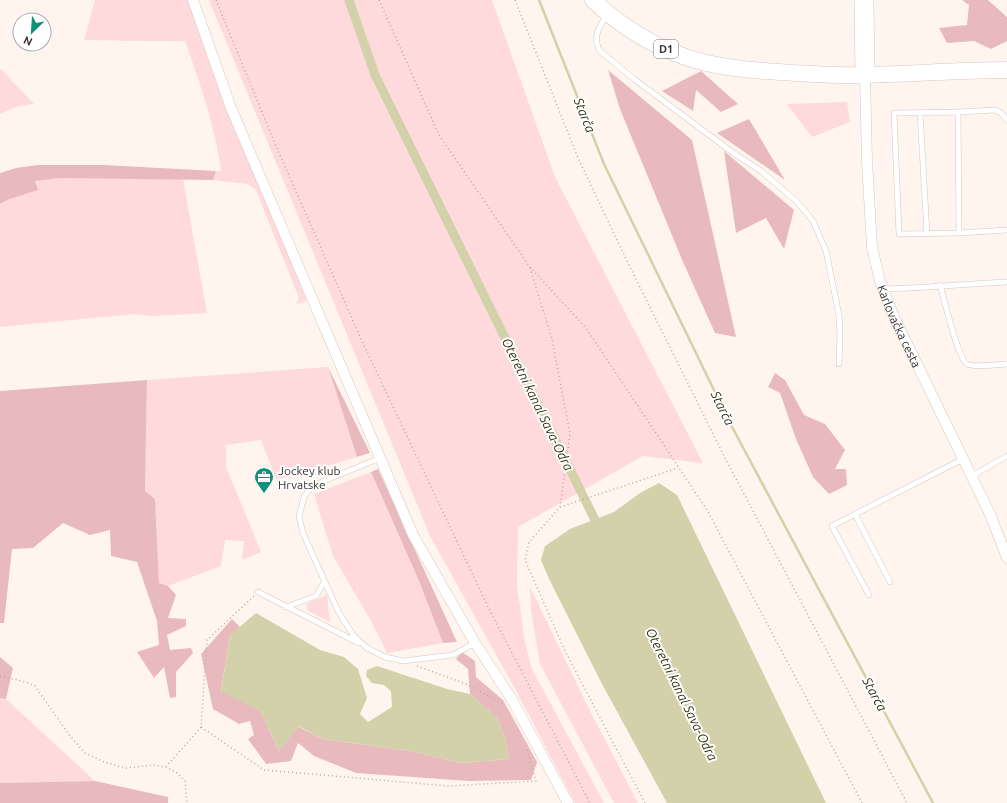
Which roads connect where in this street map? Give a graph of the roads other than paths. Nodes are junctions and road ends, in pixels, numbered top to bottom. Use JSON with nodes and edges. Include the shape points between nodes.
{"nodes":[{"id":1,"x":193,"y":0,"type":"edge"},
{"id":2,"x":593,"y":0,"type":"edge"},
{"id":3,"x":864,"y":0,"type":"edge"},
{"id":4,"x":608,"y":14,"type":"junction"},
{"id":5,"x":1007,"y":70,"type":"edge"},
{"id":6,"x":865,"y":75,"type":"junction"},
{"id":7,"x":958,"y":112,"type":"junction"},
{"id":8,"x":920,"y":113,"type":"junction"},
{"id":9,"x":1007,"y":120,"type":"edge"},
{"id":10,"x":1007,"y":230,"type":"edge"},
{"id":11,"x":959,"y":233,"type":"junction"},
{"id":12,"x":927,"y":234,"type":"junction"},
{"id":13,"x":1007,"y":282,"type":"edge"},
{"id":14,"x":940,"y":285,"type":"junction"},
{"id":15,"x":883,"y":289,"type":"junction"},
{"id":16,"x":839,"y":364,"type":"dead end"},
{"id":17,"x":1007,"y":364,"type":"edge"},
{"id":18,"x":1007,"y":456,"type":"edge"},
{"id":19,"x":380,"y":458,"type":"junction"},
{"id":20,"x":963,"y":459,"type":"junction"},
{"id":21,"x":972,"y":476,"type":"junction"},
{"id":22,"x":855,"y":514,"type":"junction"},
{"id":23,"x":1007,"y":558,"type":"edge"},
{"id":24,"x":324,"y":580,"type":"junction"},
{"id":25,"x":890,"y":582,"type":"dead end"},
{"id":26,"x":258,"y":592,"type":"road end"},
{"id":27,"x":869,"y":595,"type":"dead end"},
{"id":28,"x":286,"y":606,"type":"junction"},
{"id":29,"x":475,"y":643,"type":"junction"},
{"id":30,"x":368,"y":648,"type":"junction"},
{"id":31,"x":568,"y":803,"type":"edge"}],
"edges":[{"from":1,"to":19,"type":"street","via":[[231,108]]},
{"from":2,"to":4,"type":"main road","number":"D1"},
{"from":3,"to":6,"type":"highway"},
{"from":4,"to":6,"type":"main road","number":"D1","via":[[652,43],[680,55],[706,62],[751,70]]},
{"from":4,"to":16,"type":"lane","via":[[600,25],[596,39],[600,51],[634,79],[761,171],[795,200],[813,221],[826,251],[838,315]]},
{"from":5,"to":6,"type":"main road","number":"D1"},
{"from":6,"to":15,"type":"street","name":"Karlovačka cesta","via":[[872,248]]},
{"from":7,"to":8,"type":"lane"},
{"from":7,"to":9,"type":"lane","via":[[996,110]]},
{"from":7,"to":11,"type":"lane"},
{"from":8,"to":12,"type":"lane"},
{"from":8,"to":12,"type":"lane","via":[[894,113],[899,234]]},
{"from":10,"to":11,"type":"lane"},
{"from":11,"to":12,"type":"lane"},
{"from":13,"to":14,"type":"lane"},
{"from":14,"to":15,"type":"lane"},
{"from":14,"to":17,"type":"lane","via":[[959,352],[965,363],[971,366]]},
{"from":15,"to":20,"type":"street","name":"Karlovačka cesta","via":[[897,324]]},
{"from":18,"to":21,"type":"lane"},
{"from":19,"to":24,"type":"lane","via":[[312,486],[304,497],[299,517],[303,533]]},
{"from":19,"to":29,"type":"street","via":[[413,535]]},
{"from":20,"to":21,"type":"street","name":"Karlovačka cesta"},
{"from":20,"to":22,"type":"lane"},
{"from":21,"to":23,"type":"street","name":"Karlovačka cesta"},
{"from":22,"to":25,"type":"lane"},
{"from":22,"to":27,"type":"lane","via":[[832,526]]},
{"from":24,"to":28,"type":"lane","via":[[316,596]]},
{"from":24,"to":30,"type":"lane","via":[[338,611],[353,635]]},
{"from":26,"to":28,"type":"lane"},
{"from":28,"to":30,"type":"lane"},
{"from":29,"to":30,"type":"lane","via":[[454,655],[403,661],[385,657]]},
{"from":29,"to":31,"type":"street","via":[[511,698]]}]}
